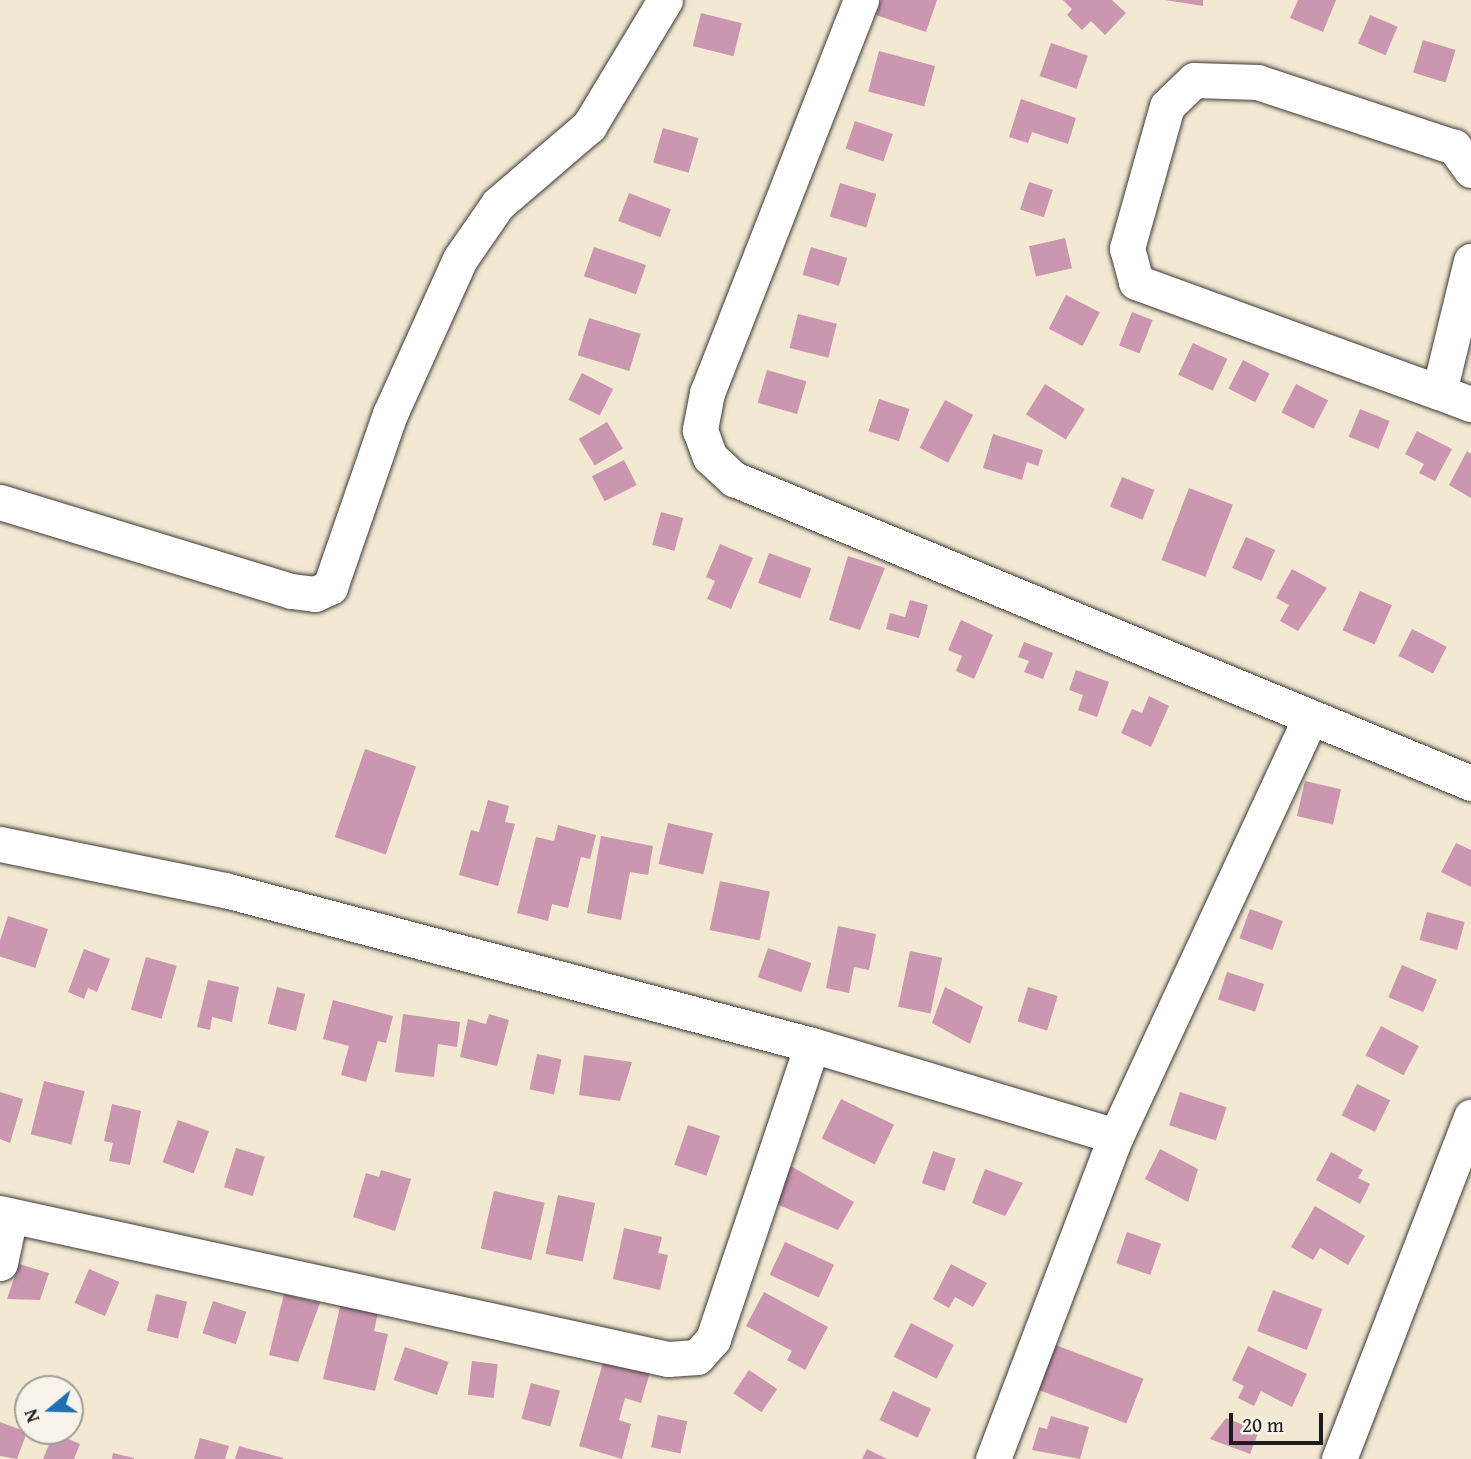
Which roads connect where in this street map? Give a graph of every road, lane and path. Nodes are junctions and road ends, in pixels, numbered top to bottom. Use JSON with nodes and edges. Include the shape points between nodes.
{"nodes":[{"id":1,"x":665,"y":0,"type":"edge"},
{"id":2,"x":861,"y":0,"type":"edge"},
{"id":3,"x":1471,"y":170,"type":"edge"},
{"id":4,"x":1471,"y":261,"type":"edge"},
{"id":5,"x":1438,"y":392,"type":"junction"},
{"id":6,"x":1471,"y":404,"type":"edge"},
{"id":7,"x":0,"y":502,"type":"edge"},
{"id":8,"x":1309,"y":720,"type":"junction"},
{"id":9,"x":1471,"y":783,"type":"edge"},
{"id":10,"x":0,"y":844,"type":"edge"},
{"id":11,"x":812,"y":1045,"type":"junction"},
{"id":12,"x":1471,"y":1117,"type":"edge"},
{"id":13,"x":1116,"y":1136,"type":"junction"},
{"id":14,"x":5,"y":1215,"type":"edge"},
{"id":15,"x":0,"y":1263,"type":"edge"},
{"id":16,"x":992,"y":1459,"type":"edge"},
{"id":17,"x":1339,"y":1459,"type":"edge"}],
"edges":[{"from":1,"to":7,"type":"street","via":[[589,126],[498,204],[460,259],[390,414],[330,587],[315,594],[291,590]]},
{"from":2,"to":8,"type":"street","via":[[707,393],[700,430],[710,457],[734,479]]},
{"from":3,"to":5,"type":"street","via":[[1454,148],[1272,87],[1194,80],[1167,106],[1127,248],[1136,282]]},
{"from":4,"to":5,"type":"street"},
{"from":5,"to":6,"type":"street"},
{"from":8,"to":9,"type":"street"},
{"from":8,"to":13,"type":"street"},
{"from":10,"to":11,"type":"street","via":[[225,890]]},
{"from":11,"to":13,"type":"street"},
{"from":11,"to":14,"type":"street","via":[[713,1339],[697,1357],[668,1359]]},
{"from":12,"to":17,"type":"street"},
{"from":13,"to":16,"type":"street"},
{"from":14,"to":15,"type":"street"}]}
